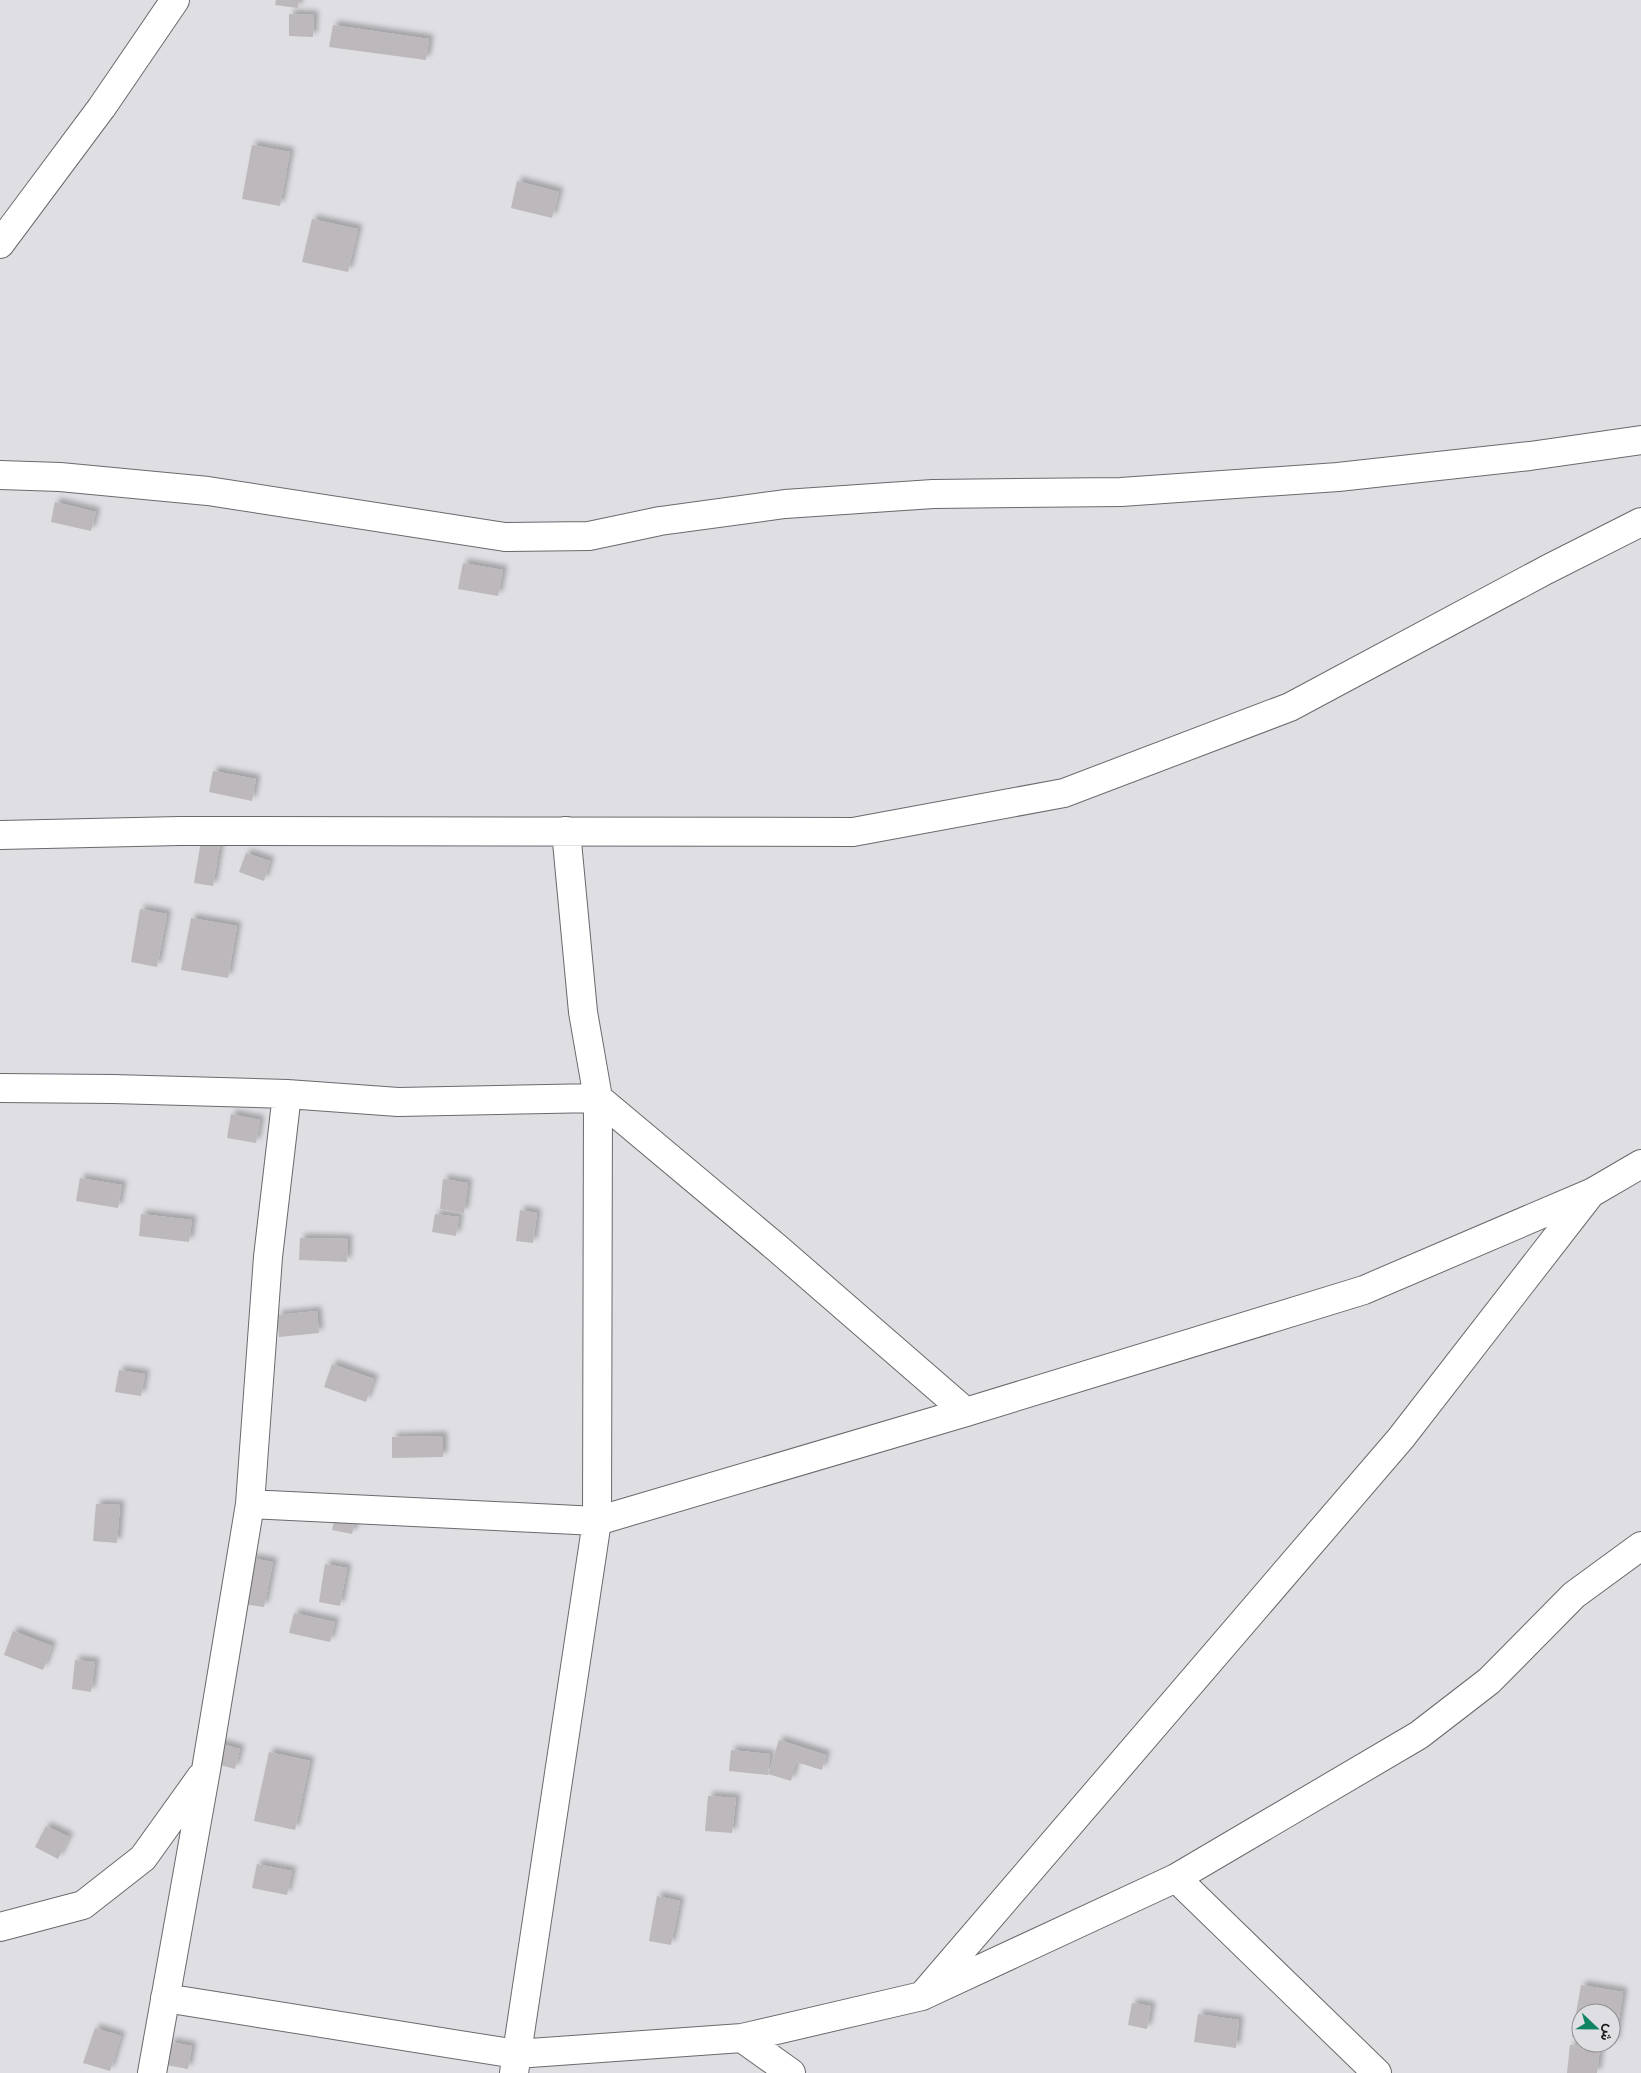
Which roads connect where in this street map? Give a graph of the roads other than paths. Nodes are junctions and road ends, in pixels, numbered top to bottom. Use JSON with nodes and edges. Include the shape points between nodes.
{"nodes":[{"id":1,"x":175,"y":0,"type":"edge"},
{"id":2,"x":0,"y":244,"type":"edge"},
{"id":3,"x":1641,"y":440,"type":"edge"},
{"id":4,"x":0,"y":474,"type":"edge"},
{"id":5,"x":1641,"y":522,"type":"edge"},
{"id":6,"x":566,"y":831,"type":"junction"},
{"id":7,"x":0,"y":835,"type":"edge"},
{"id":8,"x":0,"y":1088,"type":"edge"},
{"id":9,"x":287,"y":1094,"type":"junction"},
{"id":10,"x":598,"y":1098,"type":"junction"},
{"id":11,"x":1641,"y":1164,"type":"edge"},
{"id":12,"x":1592,"y":1192,"type":"junction"},
{"id":13,"x":966,"y":1412,"type":"junction"},
{"id":14,"x":250,"y":1504,"type":"junction"},
{"id":15,"x":597,"y":1521,"type":"junction"},
{"id":16,"x":1641,"y":1546,"type":"edge"},
{"id":17,"x":206,"y":1770,"type":"junction"},
{"id":18,"x":1176,"y":1878,"type":"junction"},
{"id":19,"x":0,"y":1927,"type":"edge"},
{"id":20,"x":922,"y":1996,"type":"junction"},
{"id":21,"x":165,"y":1998,"type":"junction"},
{"id":22,"x":742,"y":2038,"type":"junction"},
{"id":23,"x":515,"y":2064,"type":"edge"},
{"id":24,"x":152,"y":2073,"type":"edge"},
{"id":25,"x":791,"y":2073,"type":"edge"},
{"id":26,"x":1377,"y":2073,"type":"edge"}],
"edges":[{"from":1,"to":2,"type":"street","via":[[102,107]]},
{"from":3,"to":4,"type":"street","via":[[1338,477],[1121,492],[933,494],[785,504],[660,521],[589,536],[505,536],[208,491]]},
{"from":5,"to":6,"type":"street","via":[[1290,707],[1064,793],[853,832]]},
{"from":6,"to":7,"type":"street","via":[[180,831]]},
{"from":6,"to":10,"type":"street","via":[[582,1012]]},
{"from":8,"to":9,"type":"street"},
{"from":9,"to":10,"type":"street","via":[[398,1102]]},
{"from":9,"to":14,"type":"street","via":[[268,1257]]},
{"from":10,"to":13,"type":"street"},
{"from":10,"to":15,"type":"street"},
{"from":11,"to":12,"type":"street"},
{"from":12,"to":13,"type":"street","via":[[1364,1290]]},
{"from":12,"to":20,"type":"street","via":[[1402,1438]]},
{"from":13,"to":15,"type":"street"},
{"from":14,"to":15,"type":"street"},
{"from":14,"to":17,"type":"street"},
{"from":15,"to":23,"type":"street"},
{"from":16,"to":18,"type":"street","via":[[1574,1596],[1489,1681],[1419,1736]]},
{"from":17,"to":19,"type":"street","via":[[143,1858],[83,1905]]},
{"from":17,"to":21,"type":"street"},
{"from":18,"to":20,"type":"street"},
{"from":18,"to":26,"type":"street"},
{"from":20,"to":22,"type":"street"},
{"from":21,"to":23,"type":"street"},
{"from":21,"to":24,"type":"street"},
{"from":22,"to":23,"type":"street"},
{"from":22,"to":25,"type":"street"}]}
